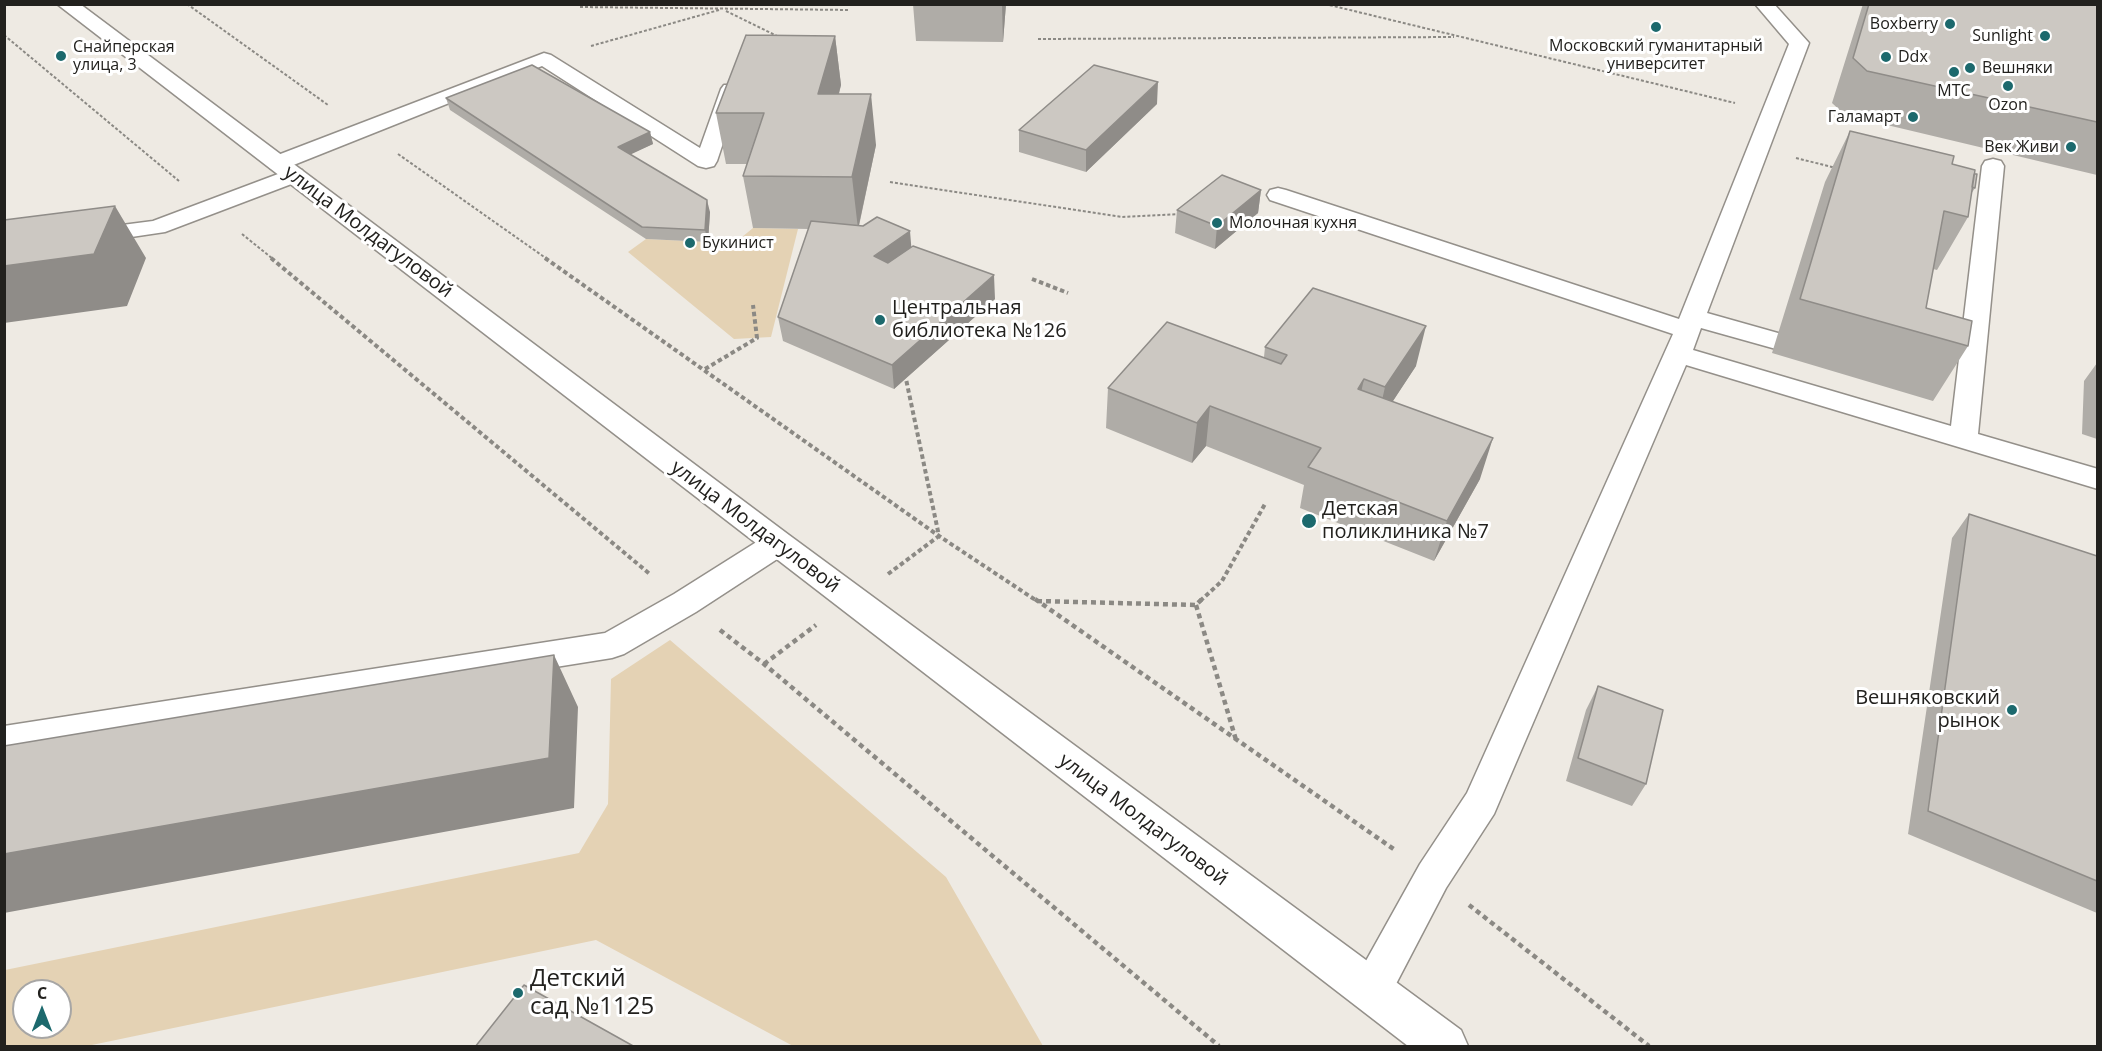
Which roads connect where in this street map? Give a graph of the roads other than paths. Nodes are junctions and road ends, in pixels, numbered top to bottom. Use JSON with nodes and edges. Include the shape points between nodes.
{"nodes":[{"id":1,"x":67,"y":4,"type":"edge"},
{"id":2,"x":1764,"y":4,"type":"edge"},
{"id":3,"x":736,"y":75,"type":"edge"},
{"id":4,"x":1993,"y":166,"type":"dead end"},
{"id":5,"x":286,"y":169,"type":"junction"},
{"id":6,"x":1278,"y":195,"type":"dead end"},
{"id":7,"x":75,"y":238,"type":"edge"},
{"id":8,"x":1686,"y":334,"type":"junction"},
{"id":9,"x":1776,"y":341,"type":"dead end"},
{"id":10,"x":1963,"y":439,"type":"junction"},
{"id":11,"x":2097,"y":479,"type":"edge"},
{"id":12,"x":777,"y":544,"type":"junction"},
{"id":13,"x":4,"y":741,"type":"edge"},
{"id":14,"x":1371,"y":991,"type":"junction"},
{"id":15,"x":1445,"y":1047,"type":"edge"}],
"edges":[{"from":1,"to":5,"type":"street","name":"улица Молдагуловой"},
{"from":2,"to":8,"type":"lane","via":[[1799,43]]},
{"from":3,"to":5,"type":"lane","via":[[706,161],[544,58],[363,130]]},
{"from":4,"to":10,"type":"lane"},
{"from":5,"to":7,"type":"lane","via":[[210,207],[157,227]]},
{"from":5,"to":12,"type":"street","name":"улица Молдагуловой"},
{"from":6,"to":8,"type":"lane"},
{"from":8,"to":9,"type":"lane"},
{"from":8,"to":10,"type":"lane"},
{"from":8,"to":14,"type":"lane","via":[[1481,803],[1433,876]]},
{"from":10,"to":11,"type":"lane"},
{"from":12,"to":13,"type":"lane","via":[[612,645]]},
{"from":12,"to":14,"type":"street","name":"улица Молдагуловой"},
{"from":14,"to":15,"type":"street","name":"улица Молдагуловой"}]}
